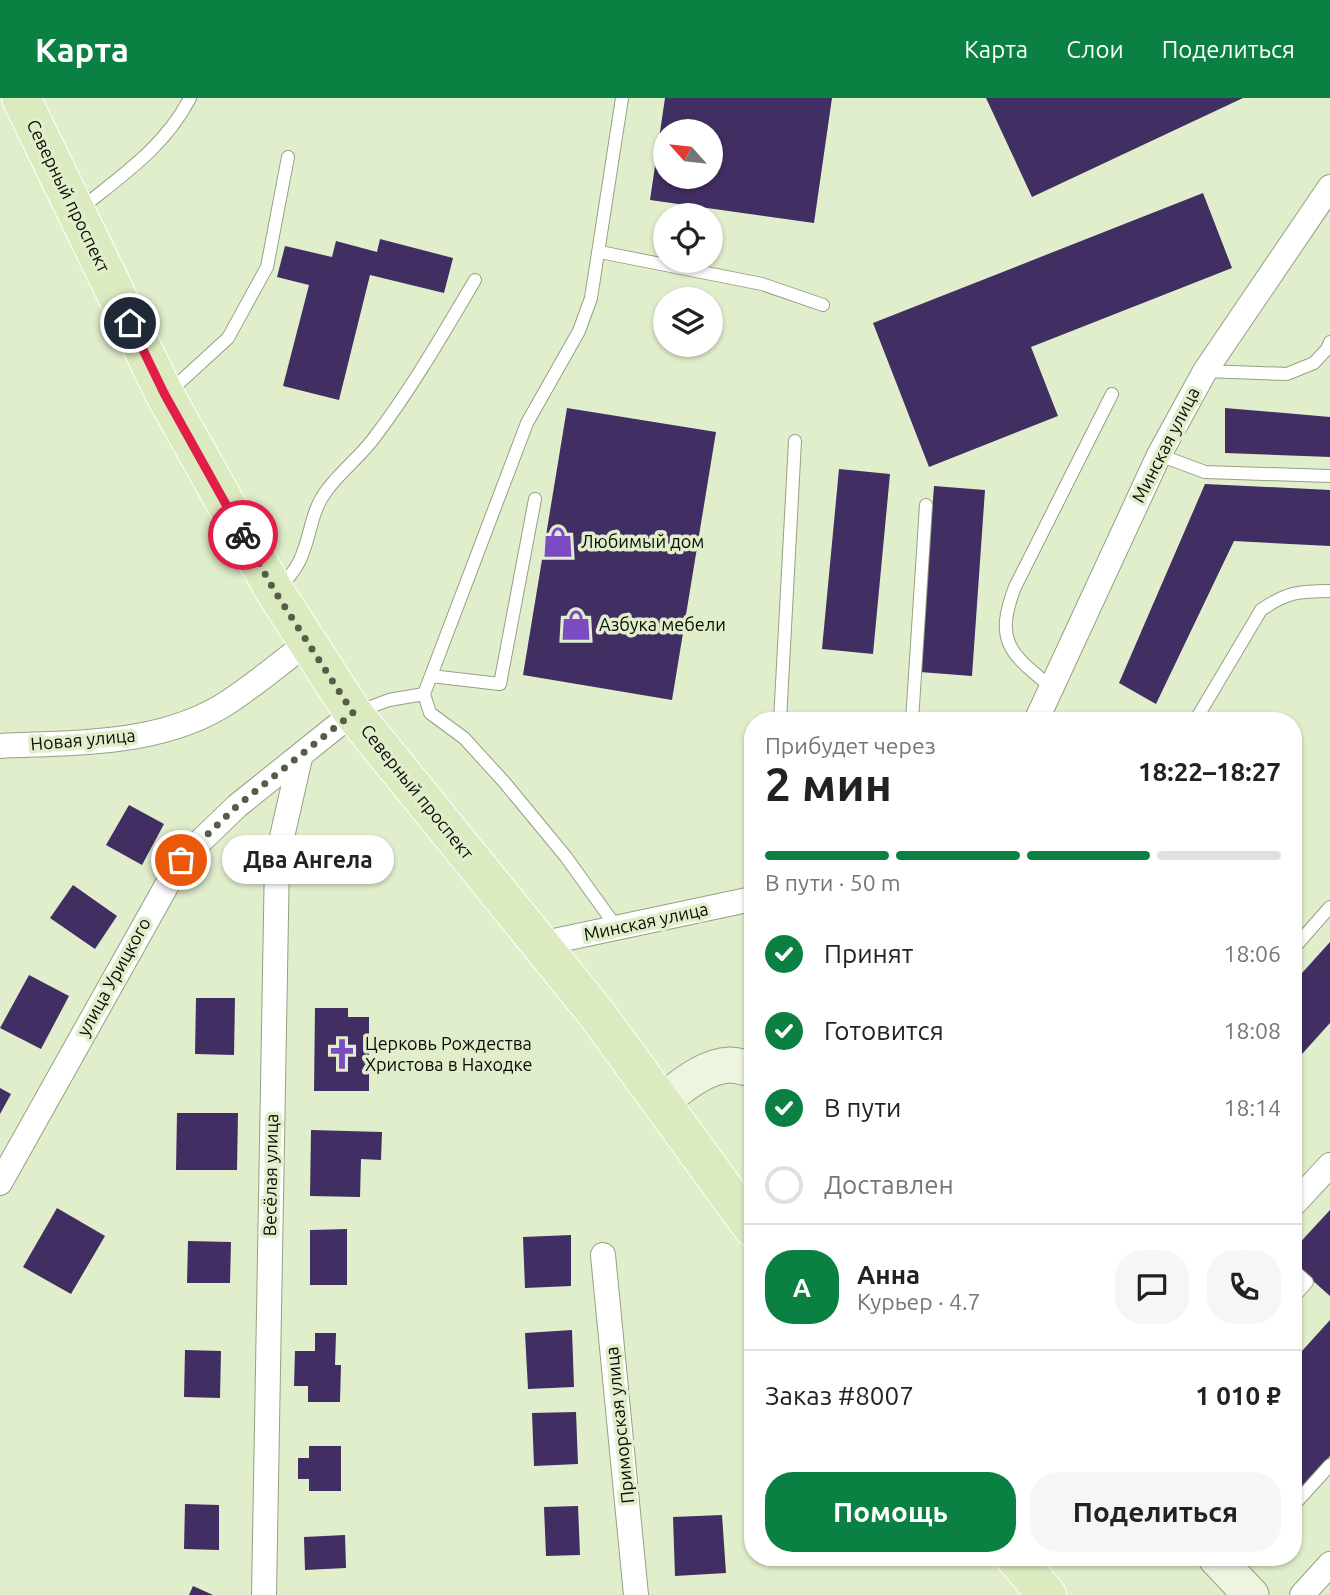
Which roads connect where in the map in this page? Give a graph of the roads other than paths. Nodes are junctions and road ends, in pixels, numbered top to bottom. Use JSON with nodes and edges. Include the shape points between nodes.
{"nodes":[{"id":1,"x":21,"y":98,"type":"edge"},
{"id":2,"x":190,"y":98,"type":"edge"},
{"id":3,"x":622,"y":98,"type":"edge"},
{"id":4,"x":288,"y":157,"type":"dead end"},
{"id":5,"x":1330,"y":187,"type":"edge"},
{"id":6,"x":76,"y":212,"type":"junction"},
{"id":7,"x":600,"y":253,"type":"junction"},
{"id":8,"x":475,"y":280,"type":"dead end"},
{"id":9,"x":823,"y":305,"type":"dead end"},
{"id":10,"x":1330,"y":342,"type":"edge"},
{"id":11,"x":1205,"y":370,"type":"junction"},
{"id":12,"x":1112,"y":394,"type":"dead end"},
{"id":13,"x":165,"y":395,"type":"junction"},
{"id":14,"x":795,"y":442,"type":"dead end"},
{"id":15,"x":1158,"y":455,"type":"junction"},
{"id":16,"x":1330,"y":476,"type":"edge"},
{"id":17,"x":535,"y":499,"type":"dead end"},
{"id":18,"x":926,"y":505,"type":"dead end"},
{"id":19,"x":274,"y":590,"type":"junction"},
{"id":20,"x":1330,"y":590,"type":"edge"},
{"id":21,"x":308,"y":642,"type":"junction"},
{"id":22,"x":431,"y":676,"type":"junction"},
{"id":23,"x":1051,"y":687,"type":"junction"},
{"id":24,"x":424,"y":694,"type":"junction"},
{"id":25,"x":780,"y":712,"type":"edge"},
{"id":26,"x":913,"y":712,"type":"edge"},
{"id":27,"x":1040,"y":712,"type":"edge"},
{"id":28,"x":1200,"y":712,"type":"edge"},
{"id":29,"x":353,"y":713,"type":"junction"},
{"id":30,"x":0,"y":746,"type":"edge"},
{"id":31,"x":300,"y":758,"type":"junction"},
{"id":32,"x":744,"y":901,"type":"edge"},
{"id":33,"x":1330,"y":907,"type":"edge"},
{"id":34,"x":617,"y":928,"type":"junction"},
{"id":35,"x":1302,"y":939,"type":"edge"},
{"id":36,"x":540,"y":944,"type":"junction"},
{"id":37,"x":744,"y":1067,"type":"edge"},
{"id":38,"x":661,"y":1102,"type":"junction"},
{"id":39,"x":1330,"y":1165,"type":"edge"},
{"id":40,"x":0,"y":1183,"type":"edge"},
{"id":41,"x":1302,"y":1195,"type":"edge"},
{"id":42,"x":744,"y":1216,"type":"edge"},
{"id":43,"x":604,"y":1255,"type":"dead end"},
{"id":44,"x":1330,"y":1465,"type":"edge"},
{"id":45,"x":1302,"y":1496,"type":"edge"},
{"id":46,"x":1330,"y":1563,"type":"edge"},
{"id":47,"x":1021,"y":1566,"type":"edge"},
{"id":48,"x":1224,"y":1566,"type":"edge"},
{"id":49,"x":1043,"y":1594,"type":"edge"},
{"id":50,"x":264,"y":1595,"type":"edge"},
{"id":51,"x":636,"y":1595,"type":"edge"},
{"id":52,"x":1251,"y":1595,"type":"edge"},
{"id":53,"x":1302,"y":1595,"type":"edge"}],
"edges":[{"from":1,"to":6,"type":"main road","name":"Северный проспект"},
{"from":2,"to":6,"type":"lane","via":[[151,152]]},
{"from":3,"to":7,"type":"lane"},
{"from":4,"to":13,"type":"lane","via":[[267,267],[228,338]]},
{"from":5,"to":11,"type":"street","name":"Минская улица"},
{"from":6,"to":13,"type":"main road","name":"Северный проспект"},
{"from":7,"to":9,"type":"lane","via":[[762,284]]},
{"from":7,"to":22,"type":"lane","via":[[579,331],[527,423]]},
{"from":8,"to":19,"type":"lane","via":[[408,391],[373,440],[326,491],[302,558],[292,576]]},
{"from":10,"to":11,"type":"lane","via":[[1314,363],[1287,374]]},
{"from":11,"to":15,"type":"street","name":"Минская улица"},
{"from":12,"to":23,"type":"lane","via":[[1005,611],[1004,628],[1017,659]]},
{"from":13,"to":19,"type":"main road","name":"Северный проспект"},
{"from":14,"to":25,"type":"lane"},
{"from":15,"to":16,"type":"lane","via":[[1205,472]]},
{"from":15,"to":23,"type":"street","name":"Минская улица"},
{"from":17,"to":22,"type":"lane","via":[[500,684]]},
{"from":18,"to":26,"type":"lane"},
{"from":19,"to":21,"type":"main road","name":"Северный проспект"},
{"from":20,"to":28,"type":"lane","via":[[1297,591],[1261,610]]},
{"from":21,"to":29,"type":"main road","name":"Северный проспект"},
{"from":21,"to":30,"type":"street","name":"Новая улица","via":[[229,702],[183,725],[132,738]]},
{"from":22,"to":24,"type":"lane"},
{"from":23,"to":27,"type":"street","name":"Минская улица"},
{"from":24,"to":29,"type":"lane"},
{"from":24,"to":34,"type":"lane","via":[[430,713],[464,738],[505,783]]},
{"from":29,"to":31,"type":"street","name":"улица Урицкого"},
{"from":29,"to":36,"type":"main road","name":"Северный проспект"},
{"from":31,"to":40,"type":"street","name":"улица Урицкого","via":[[237,806],[181,860]]},
{"from":31,"to":50,"type":"street","name":"Весёлая улица","via":[[277,859]]},
{"from":32,"to":34,"type":"street","name":"Минская улица"},
{"from":33,"to":35,"type":"lane"},
{"from":34,"to":36,"type":"street","name":"Минская улица"},
{"from":36,"to":38,"type":"main road","name":"Северный проспект"},
{"from":37,"to":38,"type":"street","via":[[712,1069]]},
{"from":38,"to":42,"type":"main road","name":"Северный проспект"},
{"from":39,"to":41,"type":"street"},
{"from":43,"to":51,"type":"street","name":"Приморская улица"},
{"from":44,"to":45,"type":"lane"},
{"from":46,"to":53,"type":"street"},
{"from":47,"to":49,"type":"main road"},
{"from":48,"to":52,"type":"street"}]}
